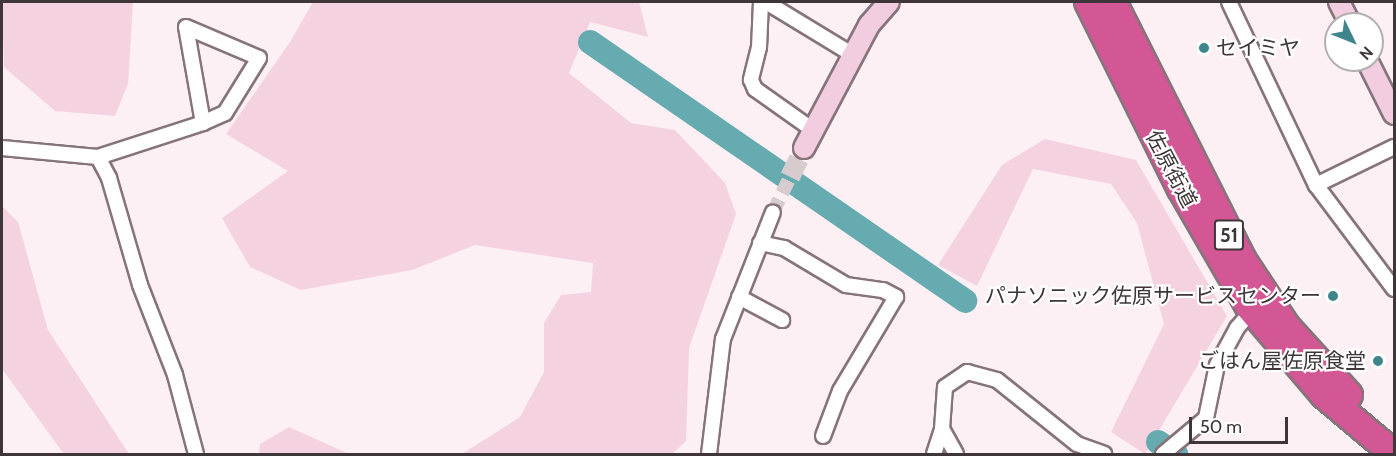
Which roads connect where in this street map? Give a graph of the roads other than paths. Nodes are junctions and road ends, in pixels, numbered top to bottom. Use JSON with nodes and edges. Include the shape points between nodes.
{"nodes":[{"id":1,"x":760,"y":2,"type":"edge"},
{"id":2,"x":766,"y":2,"type":"edge"},
{"id":3,"x":889,"y":2,"type":"edge"},
{"id":4,"x":1088,"y":2,"type":"edge"},
{"id":5,"x":1113,"y":2,"type":"edge"},
{"id":6,"x":1229,"y":2,"type":"edge"},
{"id":7,"x":853,"y":55,"type":"junction"},
{"id":8,"x":1373,"y":72,"type":"edge"},
{"id":9,"x":1395,"y":114,"type":"edge"},
{"id":10,"x":203,"y":123,"type":"junction"},
{"id":11,"x":809,"y":139,"type":"joint"},
{"id":12,"x":2,"y":145,"type":"edge"},
{"id":13,"x":1395,"y":147,"type":"edge"},
{"id":14,"x":98,"y":156,"type":"junction"},
{"id":15,"x":1316,"y":185,"type":"junction"},
{"id":16,"x":773,"y":212,"type":"tunnel mouth"},
{"id":17,"x":760,"y":243,"type":"junction"},
{"id":18,"x":1395,"y":289,"type":"edge"},
{"id":19,"x":739,"y":297,"type":"junction"},
{"id":20,"x":1252,"y":311,"type":"junction"},
{"id":21,"x":782,"y":320,"type":"dead end"},
{"id":22,"x":942,"y":429,"type":"junction"},
{"id":23,"x":1395,"y":433,"type":"edge"},
{"id":24,"x":823,"y":436,"type":"dead end"},
{"id":25,"x":196,"y":454,"type":"edge"},
{"id":26,"x":709,"y":454,"type":"edge"},
{"id":27,"x":934,"y":454,"type":"edge"},
{"id":28,"x":956,"y":454,"type":"edge"},
{"id":29,"x":1104,"y":454,"type":"edge"},
{"id":30,"x":1163,"y":454,"type":"edge"},
{"id":31,"x":1394,"y":454,"type":"edge"}],
"edges":[{"from":1,"to":11,"type":"street","via":[[759,47],[751,80],[755,89]]},
{"from":2,"to":7,"type":"street"},
{"from":3,"to":7,"type":"street","via":[[874,17]]},
{"from":4,"to":20,"type":"highway","name":"佐原街道","number":"51","via":[[1181,189]]},
{"from":5,"to":23,"type":"highway","name":"佐原街道","number":"51","via":[[1199,179],[1262,291],[1338,385]]},
{"from":6,"to":15,"type":"street"},
{"from":7,"to":11,"type":"street"},
{"from":8,"to":9,"type":"street"},
{"from":10,"to":10,"type":"street","via":[[195,81],[186,27],[259,58],[225,113]]},
{"from":10,"to":14,"type":"street"},
{"from":12,"to":14,"type":"street"},
{"from":13,"to":15,"type":"street"},
{"from":14,"to":25,"type":"street","via":[[109,178],[140,285],[175,375]]},
{"from":15,"to":18,"type":"street"},
{"from":16,"to":17,"type":"street"},
{"from":17,"to":19,"type":"street"},
{"from":17,"to":24,"type":"street","via":[[784,248],[846,285],[884,290],[896,297],[840,392]]},
{"from":19,"to":21,"type":"street"},
{"from":19,"to":26,"type":"street","via":[[723,339]]},
{"from":20,"to":30,"type":"street","via":[[1237,328],[1217,365],[1206,418]]},
{"from":20,"to":31,"type":"highway","name":"佐原街道","number":"51","via":[[1324,395]]},
{"from":22,"to":27,"type":"street"},
{"from":22,"to":28,"type":"street"},
{"from":22,"to":29,"type":"street","via":[[945,387],[967,372],[997,380],[1077,444]]}]}
